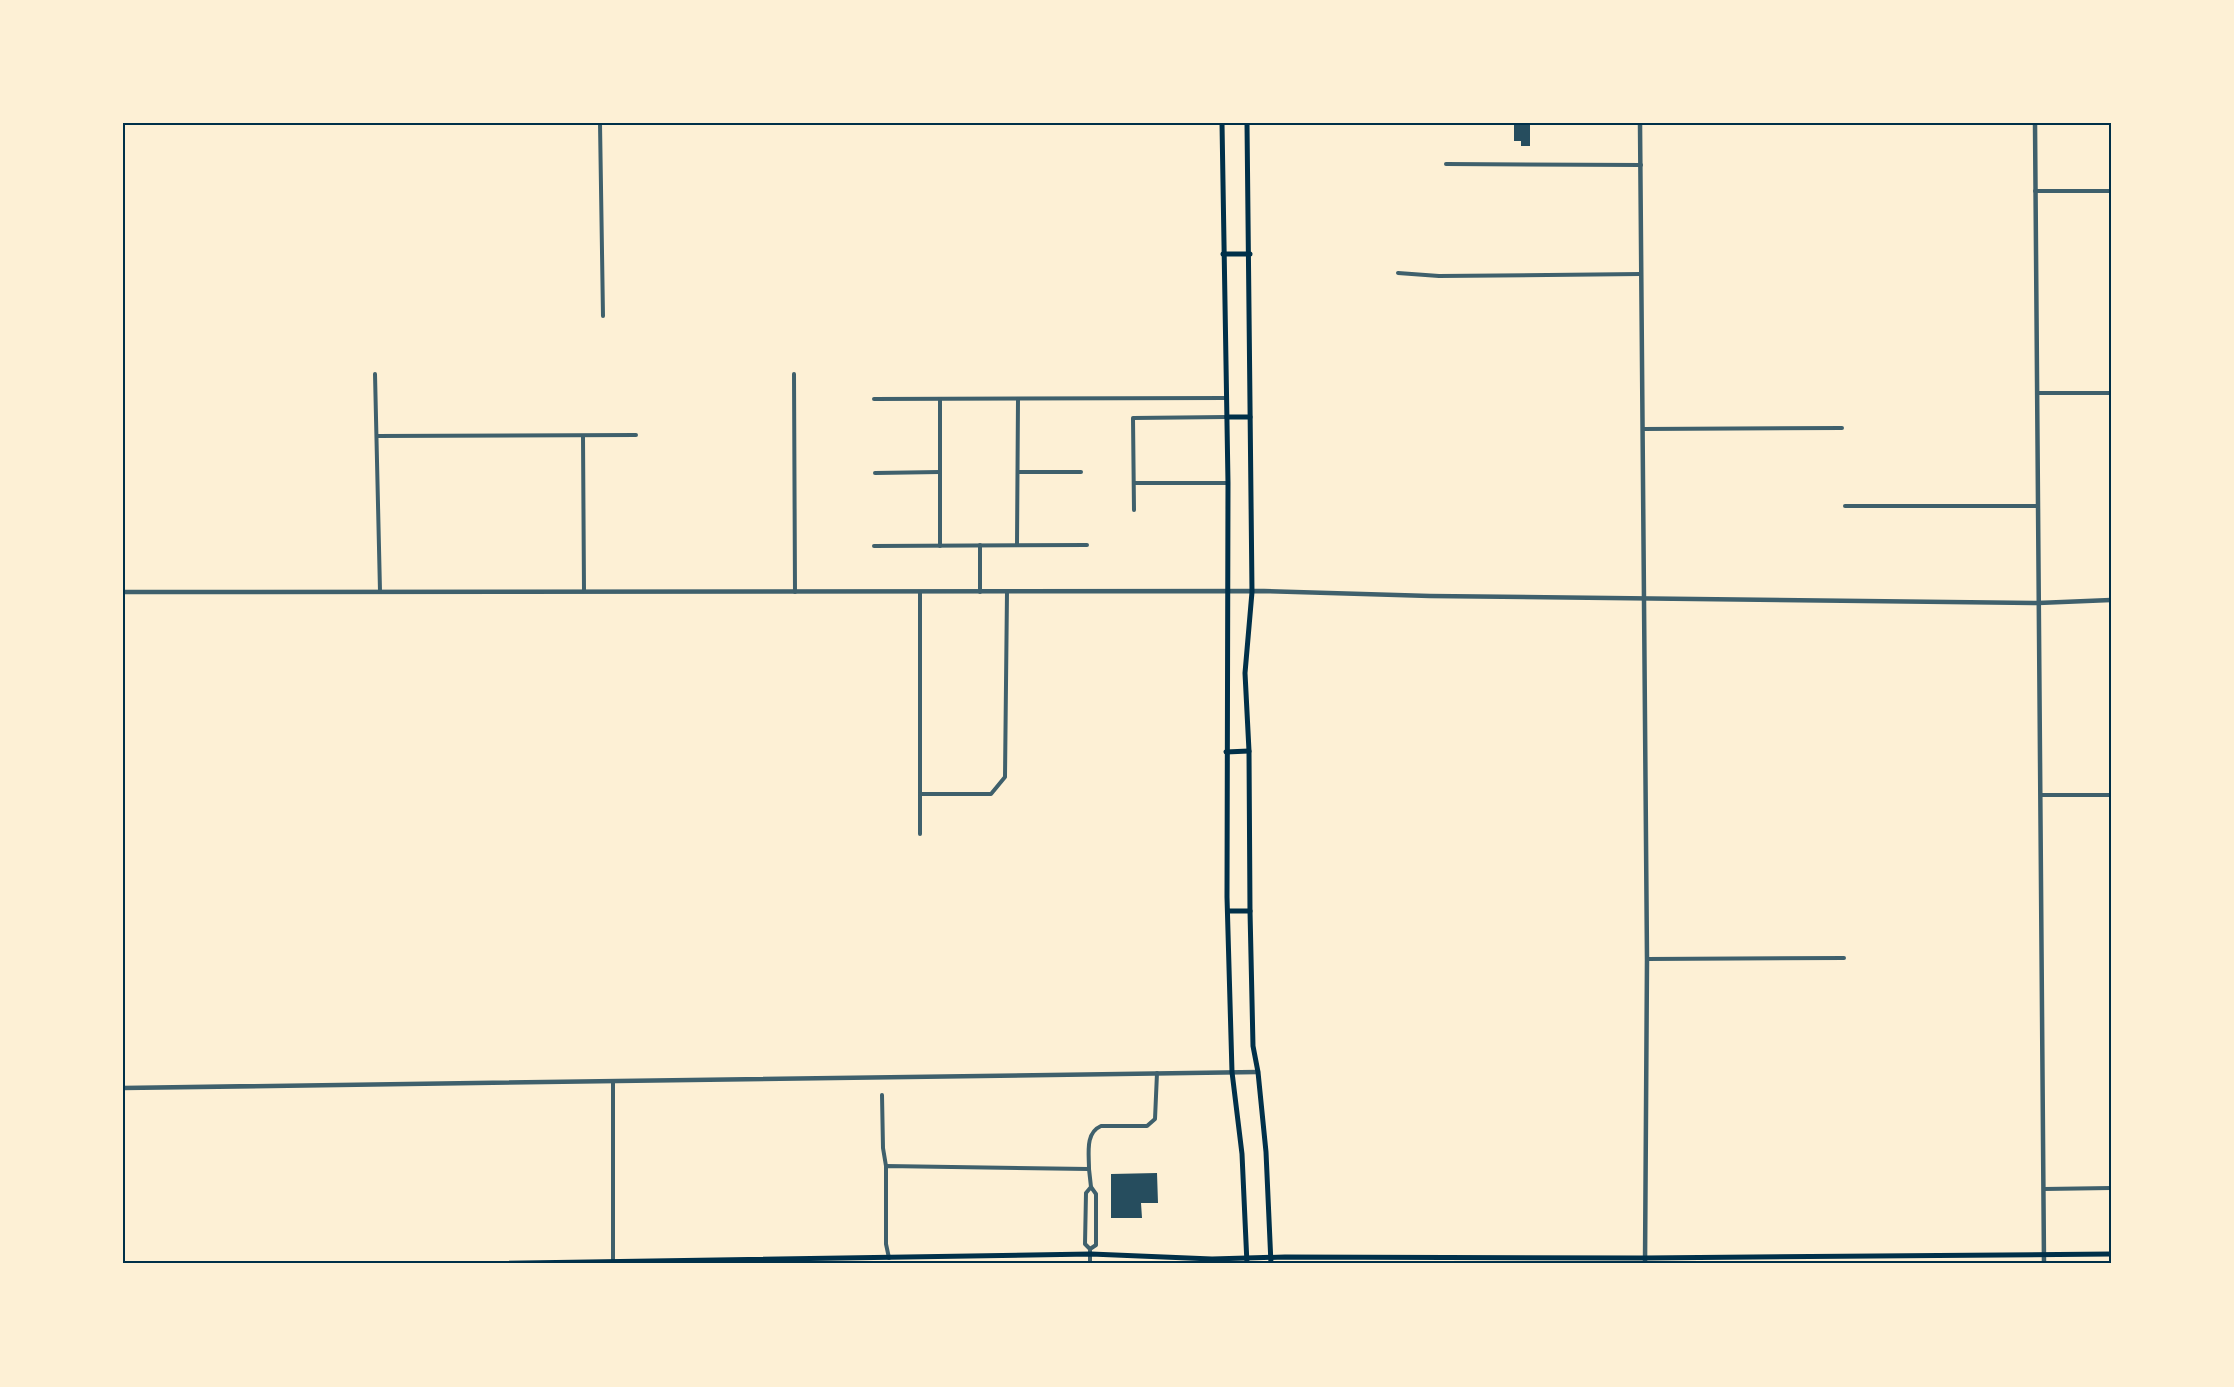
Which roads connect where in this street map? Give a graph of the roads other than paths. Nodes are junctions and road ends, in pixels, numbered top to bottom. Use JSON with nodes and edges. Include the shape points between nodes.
{"nodes":[{"id":1,"x":600,"y":123,"type":"edge"},
{"id":2,"x":1222,"y":123,"type":"edge"},
{"id":3,"x":1247,"y":123,"type":"edge"},
{"id":4,"x":1640,"y":123,"type":"edge"},
{"id":5,"x":2035,"y":123,"type":"edge"},
{"id":6,"x":1446,"y":164,"type":"dead end"},
{"id":7,"x":1641,"y":165,"type":"junction"},
{"id":8,"x":2035,"y":191,"type":"junction"},
{"id":9,"x":2111,"y":191,"type":"edge"},
{"id":10,"x":1223,"y":254,"type":"junction"},
{"id":11,"x":1250,"y":254,"type":"junction"},
{"id":12,"x":1398,"y":273,"type":"dead end"},
{"id":13,"x":1641,"y":274,"type":"junction"},
{"id":14,"x":603,"y":316,"type":"dead end"},
{"id":15,"x":375,"y":374,"type":"dead end"},
{"id":16,"x":794,"y":374,"type":"dead end"},
{"id":17,"x":2036,"y":393,"type":"junction"},
{"id":18,"x":2111,"y":393,"type":"edge"},
{"id":19,"x":1227,"y":398,"type":"junction"},
{"id":20,"x":874,"y":399,"type":"dead end"},
{"id":21,"x":940,"y":399,"type":"junction"},
{"id":22,"x":1018,"y":399,"type":"junction"},
{"id":23,"x":1227,"y":417,"type":"junction"},
{"id":24,"x":1250,"y":417,"type":"junction"},
{"id":25,"x":1842,"y":428,"type":"dead end"},
{"id":26,"x":1643,"y":429,"type":"junction"},
{"id":27,"x":636,"y":435,"type":"dead end"},
{"id":28,"x":376,"y":436,"type":"junction"},
{"id":29,"x":583,"y":436,"type":"junction"},
{"id":30,"x":940,"y":472,"type":"junction"},
{"id":31,"x":1018,"y":472,"type":"junction"},
{"id":32,"x":1081,"y":472,"type":"dead end"},
{"id":33,"x":875,"y":473,"type":"dead end"},
{"id":34,"x":1134,"y":483,"type":"junction"},
{"id":35,"x":1228,"y":483,"type":"junction"},
{"id":36,"x":1845,"y":506,"type":"dead end"},
{"id":37,"x":2037,"y":506,"type":"junction"},
{"id":38,"x":1134,"y":510,"type":"dead end"},
{"id":39,"x":980,"y":545,"type":"junction"},
{"id":40,"x":1017,"y":545,"type":"junction"},
{"id":41,"x":1087,"y":545,"type":"dead end"},
{"id":42,"x":874,"y":546,"type":"dead end"},
{"id":43,"x":940,"y":546,"type":"junction"},
{"id":44,"x":380,"y":591,"type":"junction"},
{"id":45,"x":584,"y":591,"type":"junction"},
{"id":46,"x":1228,"y":591,"type":"junction"},
{"id":47,"x":123,"y":592,"type":"edge"},
{"id":48,"x":795,"y":592,"type":"junction"},
{"id":49,"x":920,"y":592,"type":"junction"},
{"id":50,"x":980,"y":592,"type":"junction"},
{"id":51,"x":1007,"y":592,"type":"junction"},
{"id":52,"x":1252,"y":592,"type":"junction"},
{"id":53,"x":1643,"y":597,"type":"junction"},
{"id":54,"x":2111,"y":600,"type":"edge"},
{"id":55,"x":2038,"y":603,"type":"junction"},
{"id":56,"x":1249,"y":751,"type":"junction"},
{"id":57,"x":1226,"y":752,"type":"junction"},
{"id":58,"x":920,"y":794,"type":"junction"},
{"id":59,"x":2041,"y":795,"type":"junction"},
{"id":60,"x":2111,"y":795,"type":"edge"},
{"id":61,"x":920,"y":834,"type":"dead end"},
{"id":62,"x":1228,"y":911,"type":"junction"},
{"id":63,"x":1250,"y":911,"type":"junction"},
{"id":64,"x":1844,"y":958,"type":"dead end"},
{"id":65,"x":1647,"y":959,"type":"junction"},
{"id":66,"x":1232,"y":1072,"type":"junction"},
{"id":67,"x":1258,"y":1072,"type":"junction"},
{"id":68,"x":1157,"y":1073,"type":"junction"},
{"id":69,"x":613,"y":1082,"type":"junction"},
{"id":70,"x":123,"y":1088,"type":"edge"},
{"id":71,"x":882,"y":1095,"type":"dead end"},
{"id":72,"x":886,"y":1166,"type":"junction"},
{"id":73,"x":1089,"y":1168,"type":"junction"},
{"id":74,"x":1091,"y":1187,"type":"junction"},
{"id":75,"x":2111,"y":1188,"type":"edge"},
{"id":76,"x":2044,"y":1189,"type":"junction"},
{"id":77,"x":1090,"y":1251,"type":"junction"},
{"id":78,"x":2111,"y":1254,"type":"edge"},
{"id":79,"x":2044,"y":1255,"type":"junction"},
{"id":80,"x":1792,"y":1256,"type":"junction"},
{"id":81,"x":889,"y":1258,"type":"junction"},
{"id":82,"x":1247,"y":1261,"type":"edge"},
{"id":83,"x":1271,"y":1261,"type":"edge"},
{"id":84,"x":1459,"y":1261,"type":"edge"},
{"id":85,"x":1645,"y":1261,"type":"edge"},
{"id":86,"x":767,"y":1262,"type":"edge"},
{"id":87,"x":613,"y":1263,"type":"edge"},
{"id":88,"x":469,"y":1264,"type":"edge"},
{"id":89,"x":1090,"y":1264,"type":"edge"},
{"id":90,"x":1792,"y":1264,"type":"edge"},
{"id":91,"x":2044,"y":1264,"type":"edge"}],
"edges":[{"from":1,"to":14,"type":"street"},
{"from":2,"to":10,"type":"main road"},
{"from":3,"to":11,"type":"main road"},
{"from":4,"to":7,"type":"street"},
{"from":5,"to":8,"type":"street"},
{"from":6,"to":7,"type":"street"},
{"from":7,"to":13,"type":"street"},
{"from":8,"to":9,"type":"street"},
{"from":8,"to":17,"type":"street"},
{"from":10,"to":11,"type":"main road"},
{"from":10,"to":19,"type":"main road"},
{"from":11,"to":24,"type":"main road"},
{"from":12,"to":13,"type":"street"},
{"from":13,"to":26,"type":"street"},
{"from":15,"to":28,"type":"street"},
{"from":16,"to":48,"type":"street"},
{"from":17,"to":18,"type":"street"},
{"from":17,"to":37,"type":"street"},
{"from":19,"to":22,"type":"street"},
{"from":19,"to":23,"type":"main road"},
{"from":20,"to":21,"type":"street"},
{"from":21,"to":22,"type":"street"},
{"from":21,"to":30,"type":"street"},
{"from":22,"to":31,"type":"street"},
{"from":23,"to":24,"type":"main road"},
{"from":23,"to":34,"type":"street","via":[[1133,418]]},
{"from":23,"to":35,"type":"main road"},
{"from":24,"to":52,"type":"main road"},
{"from":25,"to":26,"type":"street"},
{"from":26,"to":53,"type":"street"},
{"from":27,"to":29,"type":"street"},
{"from":28,"to":29,"type":"street"},
{"from":28,"to":44,"type":"street"},
{"from":29,"to":45,"type":"street"},
{"from":30,"to":33,"type":"street"},
{"from":30,"to":43,"type":"street"},
{"from":31,"to":32,"type":"street"},
{"from":31,"to":40,"type":"street"},
{"from":34,"to":35,"type":"street"},
{"from":34,"to":38,"type":"street"},
{"from":35,"to":46,"type":"main road"},
{"from":36,"to":37,"type":"street"},
{"from":37,"to":55,"type":"street"},
{"from":39,"to":40,"type":"street"},
{"from":39,"to":43,"type":"street"},
{"from":39,"to":50,"type":"street"},
{"from":40,"to":41,"type":"street"},
{"from":42,"to":43,"type":"street"},
{"from":44,"to":45,"type":"street"},
{"from":44,"to":47,"type":"street"},
{"from":45,"to":48,"type":"street"},
{"from":46,"to":51,"type":"street"},
{"from":46,"to":52,"type":"street"},
{"from":46,"to":57,"type":"main road"},
{"from":48,"to":49,"type":"street"},
{"from":49,"to":50,"type":"street"},
{"from":49,"to":58,"type":"street"},
{"from":50,"to":51,"type":"street"},
{"from":51,"to":58,"type":"street","via":[[1005,777],[991,794]]},
{"from":52,"to":53,"type":"street"},
{"from":52,"to":56,"type":"main road","via":[[1245,673]]},
{"from":53,"to":55,"type":"street"},
{"from":53,"to":65,"type":"street"},
{"from":54,"to":55,"type":"street"},
{"from":55,"to":59,"type":"street"},
{"from":56,"to":57,"type":"main road"},
{"from":56,"to":63,"type":"main road"},
{"from":57,"to":62,"type":"main road"},
{"from":58,"to":61,"type":"street"},
{"from":59,"to":60,"type":"street"},
{"from":59,"to":76,"type":"street"},
{"from":62,"to":63,"type":"main road"},
{"from":62,"to":66,"type":"main road"},
{"from":63,"to":67,"type":"main road","via":[[1253,1046]]},
{"from":64,"to":65,"type":"street"},
{"from":65,"to":85,"type":"street"},
{"from":66,"to":67,"type":"street"},
{"from":66,"to":68,"type":"street"},
{"from":66,"to":82,"type":"main road","via":[[1242,1154]]},
{"from":67,"to":83,"type":"main road"},
{"from":68,"to":69,"type":"street"},
{"from":68,"to":73,"type":"street","via":[[1155,1119],[1147,1126],[1096,1129],[1089,1139]]},
{"from":69,"to":70,"type":"street"},
{"from":69,"to":87,"type":"street"},
{"from":71,"to":72,"type":"street"},
{"from":72,"to":73,"type":"street"},
{"from":72,"to":81,"type":"street"},
{"from":73,"to":74,"type":"street"},
{"from":74,"to":77,"type":"street","via":[[1086,1193],[1085,1244]]},
{"from":74,"to":77,"type":"street","via":[[1096,1194],[1096,1245]]},
{"from":75,"to":76,"type":"street"},
{"from":76,"to":79,"type":"street"},
{"from":77,"to":81,"type":"main road"},
{"from":77,"to":82,"type":"main road"},
{"from":77,"to":89,"type":"street"},
{"from":78,"to":79,"type":"main road"},
{"from":79,"to":80,"type":"main road"},
{"from":79,"to":91,"type":"street"},
{"from":80,"to":85,"type":"main road"},
{"from":80,"to":90,"type":"main road"},
{"from":81,"to":86,"type":"main road"},
{"from":82,"to":83,"type":"main road"},
{"from":83,"to":84,"type":"main road"},
{"from":84,"to":85,"type":"main road"},
{"from":86,"to":87,"type":"main road"},
{"from":87,"to":88,"type":"main road"}]}
